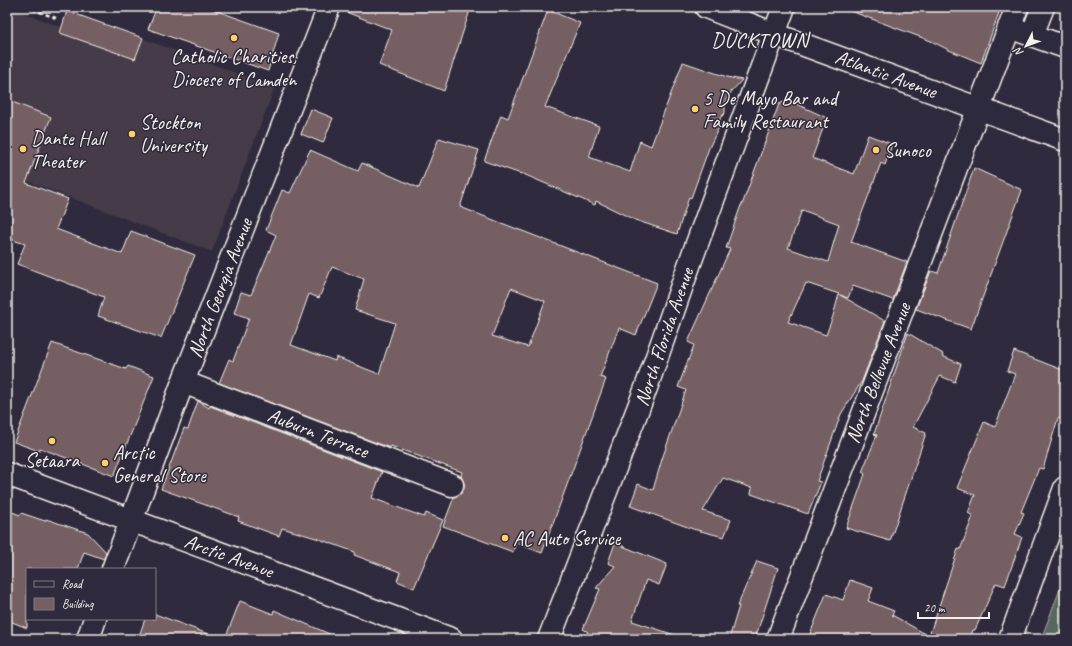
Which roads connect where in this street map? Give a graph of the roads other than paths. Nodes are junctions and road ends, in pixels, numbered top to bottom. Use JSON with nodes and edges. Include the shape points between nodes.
{"nodes":[{"id":1,"x":329,"y":7,"type":"edge"},
{"id":2,"x":706,"y":7,"type":"edge"},
{"id":3,"x":784,"y":7,"type":"edge"},
{"id":4,"x":1043,"y":7,"type":"edge"},
{"id":5,"x":1013,"y":17,"type":"edge"},
{"id":6,"x":774,"y":34,"type":"junction"},
{"id":7,"x":1032,"y":35,"type":"junction"},
{"id":8,"x":1065,"y":47,"type":"edge"},
{"id":9,"x":978,"y":108,"type":"junction"},
{"id":10,"x":1065,"y":140,"type":"edge"},
{"id":11,"x":183,"y":382,"type":"junction"},
{"id":12,"x":7,"y":474,"type":"edge"},
{"id":13,"x":452,"y":485,"type":"dead end"},
{"id":14,"x":1065,"y":488,"type":"edge"},
{"id":15,"x":132,"y":520,"type":"junction"},
{"id":16,"x":113,"y":568,"type":"edge"},
{"id":17,"x":95,"y":620,"type":"edge"},
{"id":18,"x":88,"y":639,"type":"edge"},
{"id":19,"x":451,"y":639,"type":"edge"},
{"id":20,"x":549,"y":639,"type":"edge"},
{"id":21,"x":778,"y":639,"type":"edge"},
{"id":22,"x":1010,"y":639,"type":"edge"}],
"edges":[{"from":1,"to":11,"type":"main road","name":"North Georgia Avenue"},
{"from":2,"to":6,"type":"main road","name":"Atlantic Avenue"},
{"from":3,"to":6,"type":"main road","name":"North Florida Avenue"},
{"from":4,"to":7,"type":"main road"},
{"from":5,"to":7,"type":"main road"},
{"from":5,"to":9,"type":"main road","name":"North Bellevue Avenue"},
{"from":6,"to":9,"type":"main road","name":"Atlantic Avenue"},
{"from":6,"to":20,"type":"main road","name":"North Florida Avenue","via":[[646,388]]},
{"from":7,"to":8,"type":"main road"},
{"from":9,"to":10,"type":"main road","name":"Atlantic Avenue"},
{"from":9,"to":21,"type":"main road","name":"North Bellevue Avenue"},
{"from":11,"to":13,"type":"main road","name":"Auburn Terrace"},
{"from":11,"to":15,"type":"main road","name":"North Georgia Avenue"},
{"from":12,"to":15,"type":"main road","name":"Arctic Avenue"},
{"from":14,"to":22,"type":"main road"},
{"from":15,"to":16,"type":"main road","name":"North Georgia Avenue"},
{"from":15,"to":19,"type":"main road","name":"Arctic Avenue"},
{"from":17,"to":18,"type":"main road"}]}
